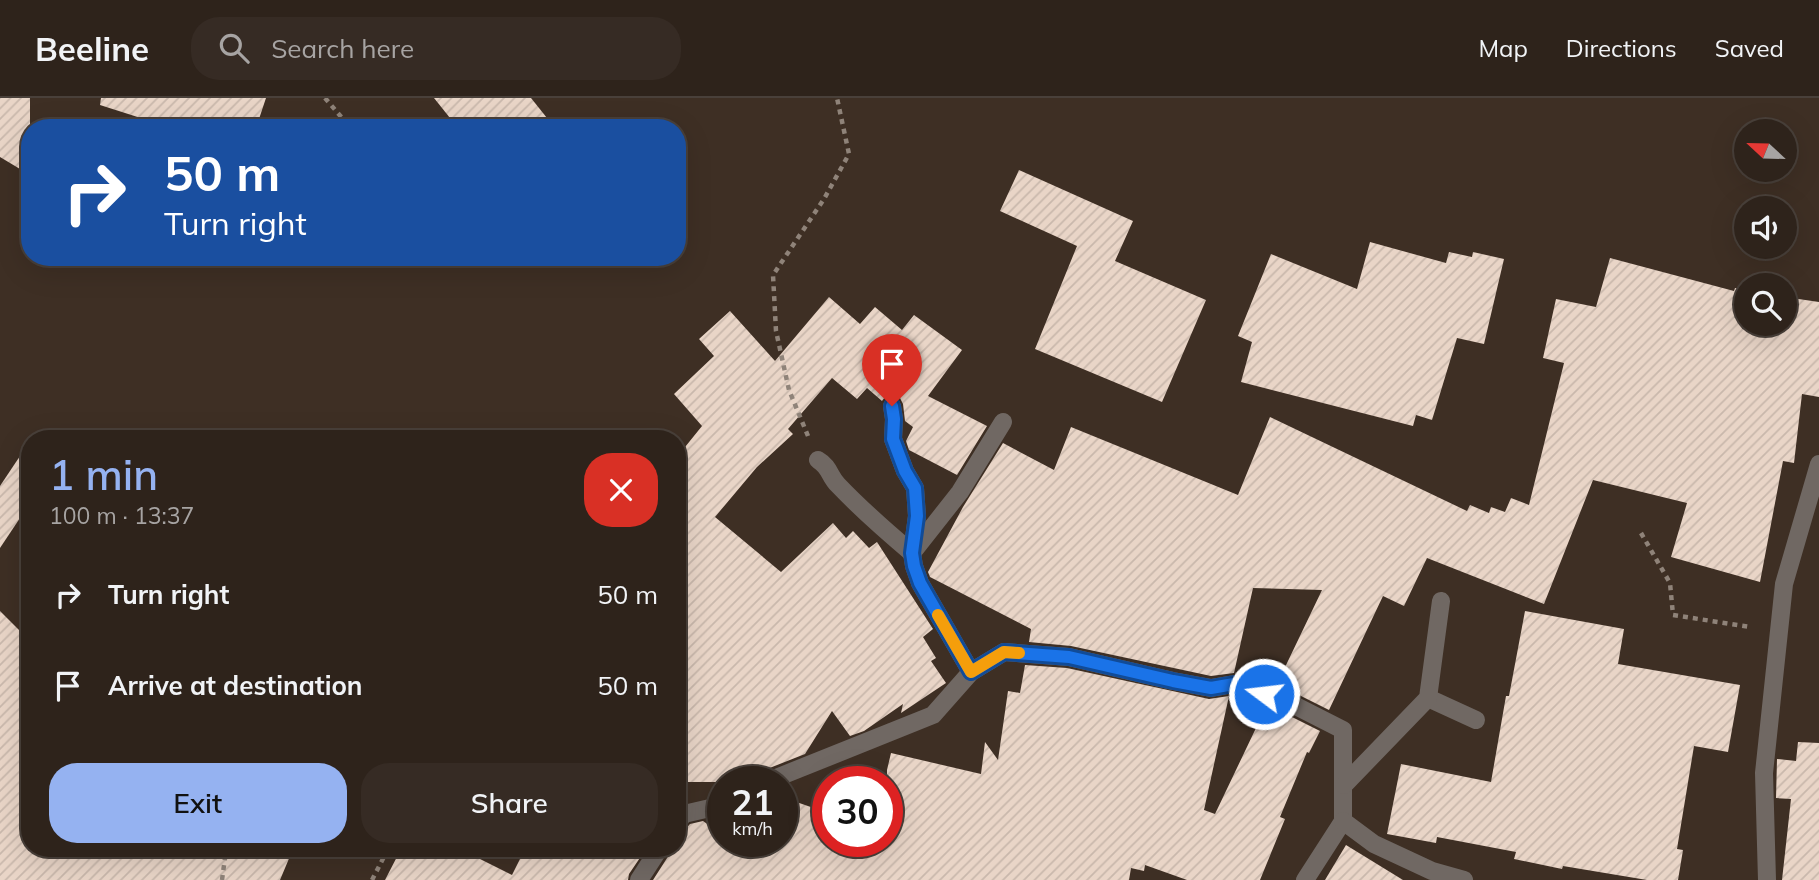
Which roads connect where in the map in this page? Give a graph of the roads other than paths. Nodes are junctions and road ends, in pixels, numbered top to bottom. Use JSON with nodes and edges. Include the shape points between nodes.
{"nodes":[{"id":1,"x":892,"y":406,"type":"dead end"},
{"id":2,"x":1003,"y":422,"type":"dead end"},
{"id":3,"x":818,"y":460,"type":"road end"},
{"id":4,"x":1819,"y":464,"type":"edge"},
{"id":5,"x":912,"y":553,"type":"junction"},
{"id":6,"x":1441,"y":601,"type":"dead end"},
{"id":7,"x":971,"y":672,"type":"junction"},
{"id":8,"x":1428,"y":698,"type":"junction"},
{"id":9,"x":1476,"y":720,"type":"dead end"},
{"id":10,"x":798,"y":769,"type":"edge"},
{"id":11,"x":1344,"y":785,"type":"junction"},
{"id":12,"x":707,"y":809,"type":"edge"},
{"id":13,"x":686,"y":814,"type":"edge"},
{"id":14,"x":1343,"y":821,"type":"junction"},
{"id":15,"x":654,"y":857,"type":"edge"},
{"id":16,"x":639,"y":880,"type":"edge"},
{"id":17,"x":1305,"y":880,"type":"edge"},
{"id":18,"x":1464,"y":880,"type":"edge"},
{"id":19,"x":1767,"y":880,"type":"edge"}],
"edges":[{"from":1,"to":5,"type":"street","via":[[893,439],[915,488]]},
{"from":2,"to":5,"type":"street","via":[[960,492]]},
{"from":3,"to":5,"type":"street","via":[[827,465],[835,482]]},
{"from":4,"to":19,"type":"street","via":[[1784,584],[1764,774]]},
{"from":5,"to":7,"type":"street","via":[[920,583]]},
{"from":6,"to":8,"type":"street"},
{"from":7,"to":10,"type":"street","via":[[933,715]]},
{"from":7,"to":11,"type":"street","via":[[1004,652],[1069,657],[1211,688],[1241,686],[1288,702],[1343,730]]},
{"from":8,"to":9,"type":"street"},
{"from":8,"to":11,"type":"street"},
{"from":11,"to":14,"type":"street"},
{"from":12,"to":13,"type":"street"},
{"from":14,"to":17,"type":"street"},
{"from":14,"to":18,"type":"street","via":[[1374,845]]},
{"from":15,"to":16,"type":"street"}]}
